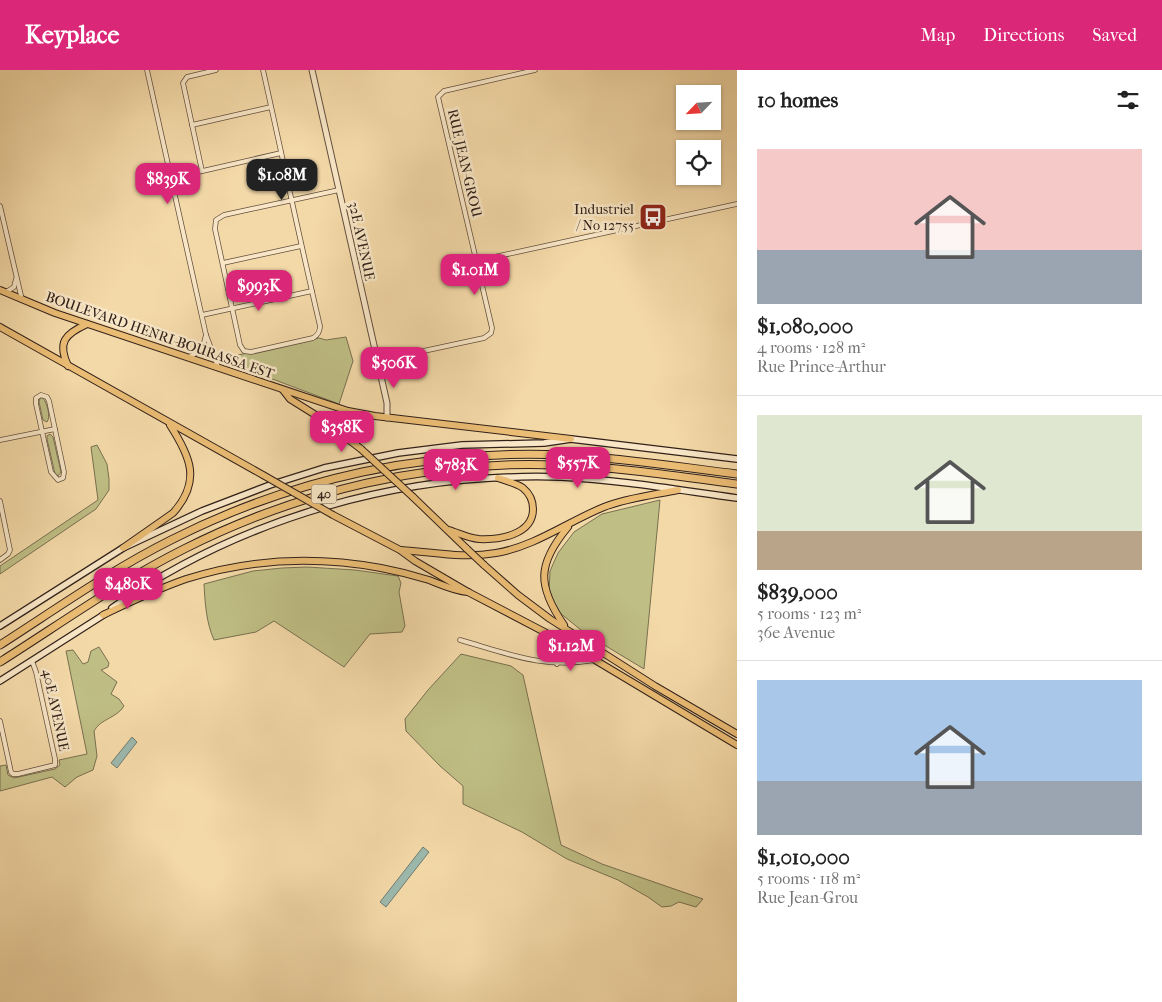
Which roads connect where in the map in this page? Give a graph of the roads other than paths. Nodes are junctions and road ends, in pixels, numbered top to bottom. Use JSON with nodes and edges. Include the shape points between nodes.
{"nodes":[{"id":1,"x":147,"y":70,"type":"edge"},
{"id":2,"x":216,"y":70,"type":"edge"},
{"id":3,"x":263,"y":70,"type":"edge"},
{"id":4,"x":312,"y":70,"type":"edge"},
{"id":5,"x":535,"y":70,"type":"edge"},
{"id":6,"x":271,"y":107,"type":"junction"},
{"id":7,"x":192,"y":125,"type":"junction"},
{"id":8,"x":281,"y":154,"type":"junction"},
{"id":9,"x":202,"y":171,"type":"junction"},
{"id":10,"x":172,"y":178,"type":"junction"},
{"id":11,"x":339,"y":190,"type":"junction"},
{"id":12,"x":292,"y":201,"type":"junction"},
{"id":13,"x":737,"y":204,"type":"edge"},
{"id":14,"x":0,"y":206,"type":"edge"},
{"id":15,"x":302,"y":246,"type":"junction"},
{"id":16,"x":476,"y":261,"type":"junction"},
{"id":17,"x":223,"y":263,"type":"junction"},
{"id":18,"x":16,"y":279,"type":"junction"},
{"id":19,"x":3,"y":291,"type":"edge"},
{"id":20,"x":312,"y":291,"type":"junction"},
{"id":21,"x":22,"y":300,"type":"junction"},
{"id":22,"x":233,"y":308,"type":"junction"},
{"id":23,"x":202,"y":315,"type":"junction"},
{"id":24,"x":87,"y":324,"type":"junction"},
{"id":25,"x":0,"y":327,"type":"edge"},
{"id":26,"x":206,"y":335,"type":"junction"},
{"id":27,"x":188,"y":357,"type":"junction"},
{"id":28,"x":377,"y":361,"type":"junction"},
{"id":29,"x":68,"y":367,"type":"junction"},
{"id":30,"x":218,"y":368,"type":"junction"},
{"id":31,"x":282,"y":389,"type":"junction"},
{"id":32,"x":387,"y":418,"type":"junction"},
{"id":33,"x":170,"y":424,"type":"junction"},
{"id":34,"x":55,"y":429,"type":"junction"},
{"id":35,"x":41,"y":431,"type":"junction"},
{"id":36,"x":571,"y":439,"type":"junction"},
{"id":37,"x":0,"y":440,"type":"edge"},
{"id":38,"x":737,"y":459,"type":"edge"},
{"id":39,"x":737,"y":474,"type":"edge"},
{"id":40,"x":498,"y":478,"type":"junction"},
{"id":41,"x":737,"y":484,"type":"edge"},
{"id":42,"x":678,"y":490,"type":"junction"},
{"id":43,"x":737,"y":498,"type":"edge"},
{"id":44,"x":0,"y":501,"type":"edge"},
{"id":45,"x":571,"y":524,"type":"junction"},
{"id":46,"x":449,"y":530,"type":"junction"},
{"id":47,"x":123,"y":548,"type":"junction"},
{"id":48,"x":400,"y":550,"type":"junction"},
{"id":49,"x":0,"y":560,"type":"edge"},
{"id":50,"x":468,"y":592,"type":"junction"},
{"id":51,"x":103,"y":615,"type":"junction"},
{"id":52,"x":0,"y":626,"type":"edge"},
{"id":53,"x":566,"y":628,"type":"junction"},
{"id":54,"x":580,"y":638,"type":"junction"},
{"id":55,"x":460,"y":640,"type":"dead end"},
{"id":56,"x":566,"y":643,"type":"junction"},
{"id":57,"x":0,"y":645,"type":"edge"},
{"id":58,"x":596,"y":660,"type":"junction"},
{"id":59,"x":32,"y":661,"type":"junction"},
{"id":60,"x":0,"y":662,"type":"edge"},
{"id":61,"x":557,"y":664,"type":"junction"},
{"id":62,"x":0,"y":681,"type":"edge"},
{"id":63,"x":0,"y":721,"type":"edge"},
{"id":64,"x":737,"y":734,"type":"edge"},
{"id":65,"x":737,"y":746,"type":"edge"}],
"edges":[{"from":1,"to":10,"type":"street"},
{"from":2,"to":7,"type":"street","via":[[184,80]]},
{"from":3,"to":6,"type":"street"},
{"from":4,"to":11,"type":"street","name":"32E AVENUE"},
{"from":5,"to":16,"type":"street","name":"RUE JEAN-GROU","via":[[444,91],[438,97]]},
{"from":6,"to":7,"type":"street"},
{"from":6,"to":8,"type":"street"},
{"from":7,"to":9,"type":"street"},
{"from":8,"to":9,"type":"street"},
{"from":8,"to":12,"type":"street"},
{"from":9,"to":10,"type":"street"},
{"from":10,"to":23,"type":"street"},
{"from":11,"to":12,"type":"street"},
{"from":11,"to":28,"type":"street","name":"32E AVENUE"},
{"from":12,"to":15,"type":"street"},
{"from":12,"to":17,"type":"street","via":[[224,215],[216,220]]},
{"from":13,"to":16,"type":"street"},
{"from":14,"to":18,"type":"street"},
{"from":15,"to":17,"type":"street"},
{"from":15,"to":20,"type":"street"},
{"from":16,"to":28,"type":"street","name":"RUE JEAN-GROU","via":[[492,328],[490,333],[484,338]]},
{"from":17,"to":22,"type":"street"},
{"from":18,"to":19,"type":"street","via":[[14,287]]},
{"from":18,"to":21,"type":"street"},
{"from":19,"to":21,"type":"main road","name":"BOULEVARD HENRI-BOURASSA EST"},
{"from":20,"to":22,"type":"street"},
{"from":20,"to":22,"type":"street","via":[[319,333],[313,338],[252,352],[244,351],[240,344]]},
{"from":21,"to":24,"type":"main road","name":"BOULEVARD HENRI-BOURASSA EST"},
{"from":22,"to":23,"type":"street"},
{"from":23,"to":26,"type":"street"},
{"from":24,"to":27,"type":"main road","name":"BOULEVARD HENRI-BOURASSA EST"},
{"from":24,"to":29,"type":"main road","via":[[70,332],[64,342],[63,353]]},
{"from":25,"to":29,"type":"main road"},
{"from":26,"to":27,"type":"street","via":[[202,350]]},
{"from":26,"to":30,"type":"street"},
{"from":27,"to":30,"type":"main road","name":"BOULEVARD HENRI-BOURASSA EST"},
{"from":28,"to":32,"type":"street","name":"32E AVENUE","via":[[387,403]]},
{"from":29,"to":33,"type":"main road"},
{"from":30,"to":31,"type":"main road","name":"BOULEVARD HENRI-BOURASSA EST"},
{"from":31,"to":32,"type":"main road","via":[[348,411]]},
{"from":31,"to":46,"type":"main road","name":"BOULEVARD HENRI-BOURASSA EST","bridge":true,"via":[[290,399],[361,448]]},
{"from":32,"to":36,"type":"main road"},
{"from":33,"to":47,"type":"main road","via":[[187,454],[190,471],[188,489],[173,513]]},
{"from":33,"to":48,"type":"main road","bridge":true},
{"from":34,"to":35,"type":"street"},
{"from":34,"to":35,"type":"street","via":[[49,401],[41,395],[36,398],[36,404]]},
{"from":34,"to":35,"type":"street","via":[[64,472],[58,480],[51,472]]},
{"from":35,"to":37,"type":"street"},
{"from":36,"to":38,"type":"main road"},
{"from":36,"to":47,"type":"main road","via":[[440,447],[337,465],[237,496]]},
{"from":39,"to":57,"type":"highway","number":"40","via":[[597,458],[519,454],[426,461],[346,475],[246,506],[175,538],[112,573]]},
{"from":40,"to":42,"type":"main road","via":[[598,480]]},
{"from":40,"to":46,"type":"main road","via":[[518,485],[529,495],[533,510],[525,527],[513,535],[483,539]]},
{"from":40,"to":51,"type":"main road","via":[[390,491],[285,520],[194,558]]},
{"from":41,"to":60,"type":"highway","number":"40","via":[[608,469],[526,465],[433,471],[355,486],[272,511],[183,550]]},
{"from":42,"to":43,"type":"main road"},
{"from":42,"to":45,"type":"main road","via":[[614,504]]},
{"from":44,"to":49,"type":"street","via":[[10,550]]},
{"from":45,"to":48,"type":"main road","via":[[532,543],[489,554],[451,556]]},
{"from":45,"to":53,"type":"main road","via":[[551,550],[544,575],[548,600]]},
{"from":46,"to":53,"type":"main road","name":"BOULEVARD HENRI-BOURASSA EST","bridge":true,"via":[[533,607]]},
{"from":47,"to":52,"type":"main road"},
{"from":48,"to":50,"type":"main road"},
{"from":50,"to":51,"type":"main road","via":[[365,565],[280,562],[232,568],[187,579]]},
{"from":50,"to":56,"type":"main road"},
{"from":51,"to":59,"type":"main road"},
{"from":53,"to":54,"type":"main road","name":"BOULEVARD HENRI-BOURASSA EST"},
{"from":54,"to":56,"type":"main road"},
{"from":54,"to":64,"type":"main road","name":"BOULEVARD HENRI-BOURASSA EST"},
{"from":55,"to":61,"type":"street"},
{"from":56,"to":58,"type":"main road"},
{"from":56,"to":61,"type":"street"},
{"from":58,"to":61,"type":"street"},
{"from":58,"to":65,"type":"main road"},
{"from":59,"to":62,"type":"main road"},
{"from":59,"to":63,"type":"street","name":"40E AVENUE","via":[[55,765],[12,773]]}]}
